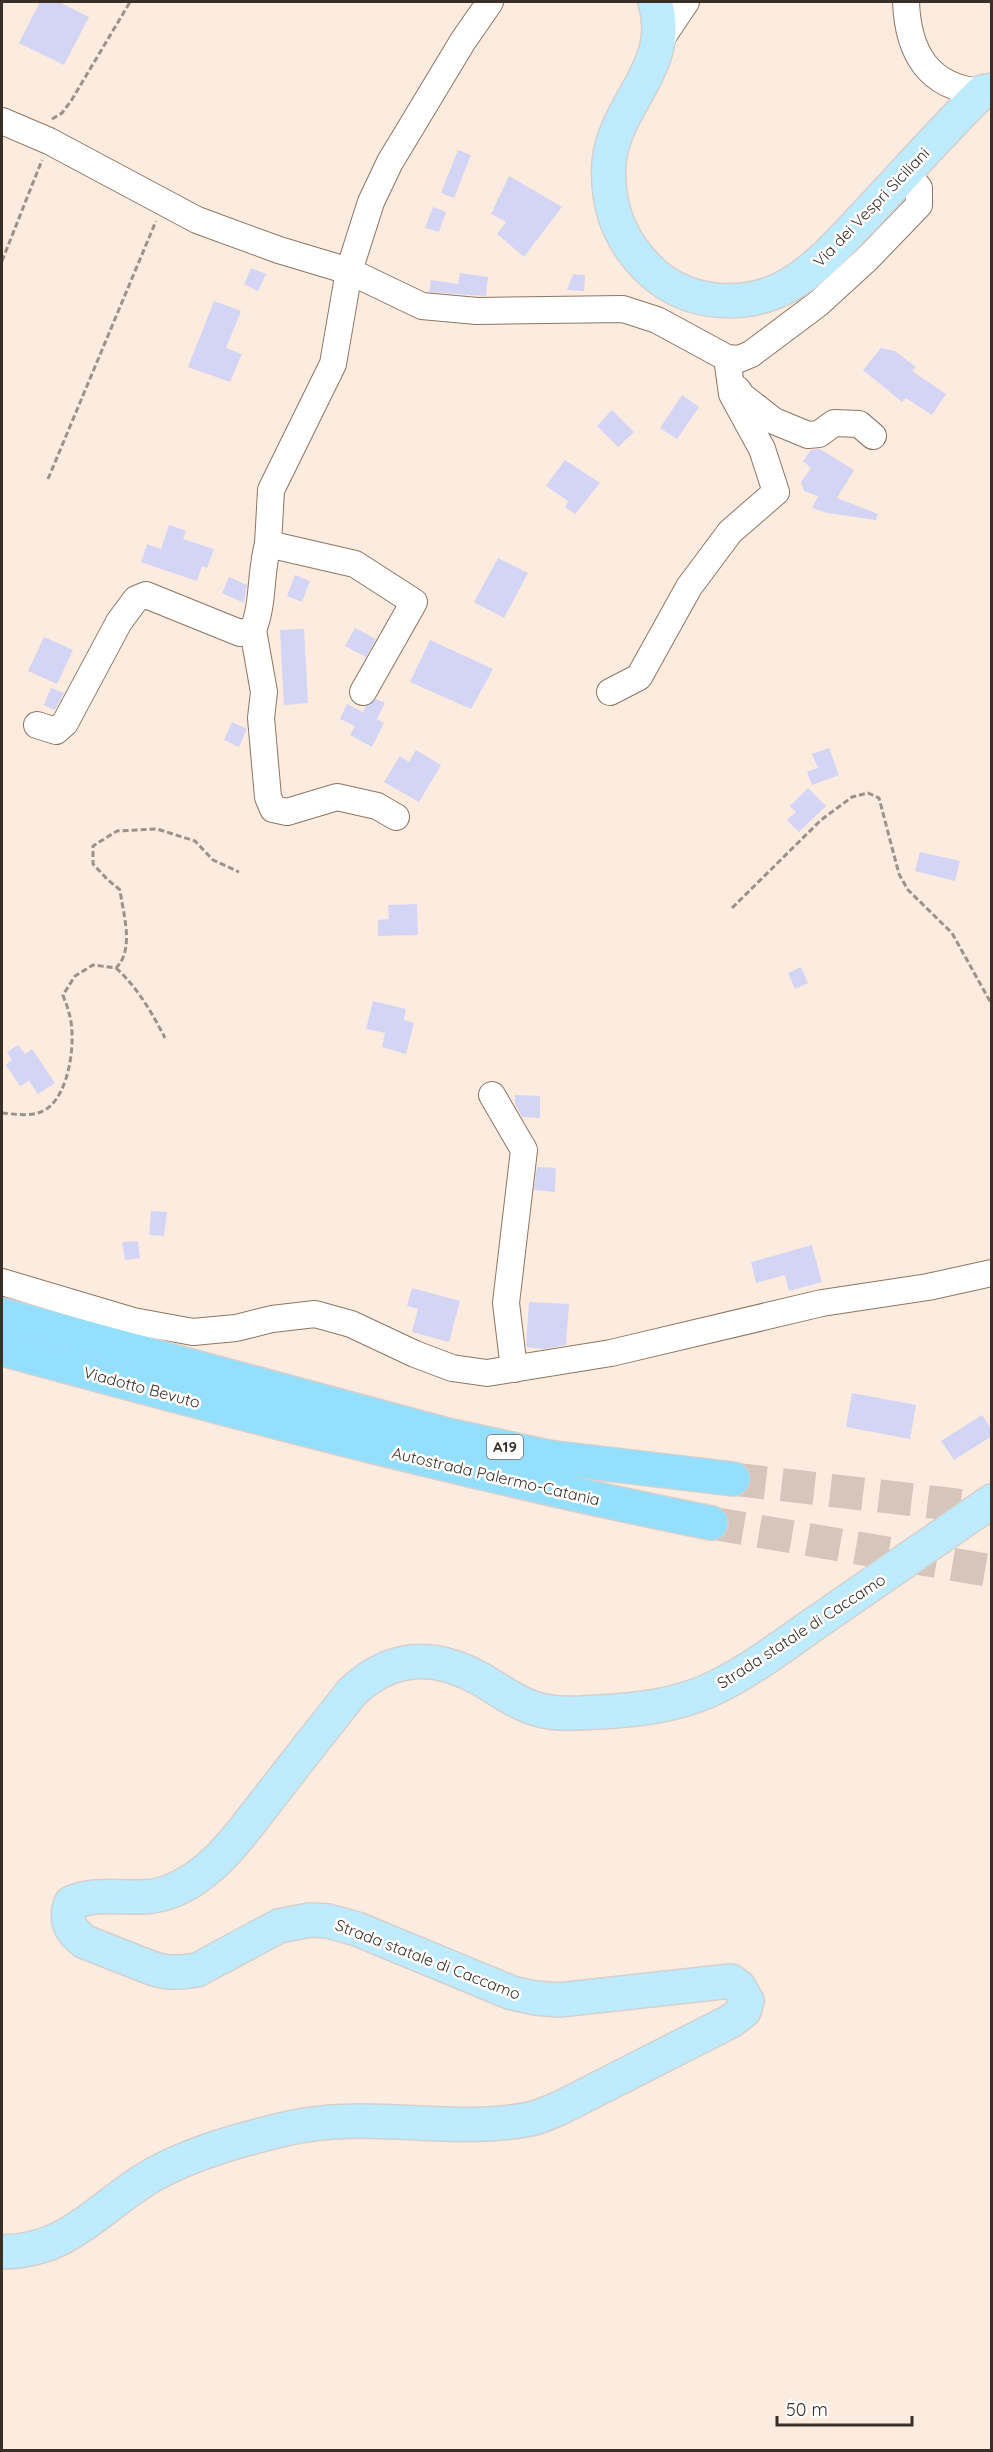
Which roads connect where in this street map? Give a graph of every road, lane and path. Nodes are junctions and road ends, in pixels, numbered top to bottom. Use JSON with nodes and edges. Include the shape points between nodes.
{"nodes":[{"id":1,"x":130,"y":2,"type":"edge"},
{"id":2,"x":490,"y":2,"type":"edge"},
{"id":3,"x":655,"y":2,"type":"edge"},
{"id":4,"x":686,"y":2,"type":"edge"},
{"id":5,"x":906,"y":2,"type":"edge"},
{"id":6,"x":659,"y":42,"type":"junction"},
{"id":7,"x":987,"y":91,"type":"edge"},
{"id":8,"x":2,"y":121,"type":"edge"},
{"id":9,"x":50,"y":130,"type":"junction"},
{"id":10,"x":906,"y":173,"type":"junction"},
{"id":11,"x":165,"y":204,"type":"junction"},
{"id":12,"x":2,"y":261,"type":"edge"},
{"id":13,"x":349,"y":271,"type":"junction"},
{"id":14,"x":727,"y":358,"type":"junction"},
{"id":15,"x":732,"y":383,"type":"junction"},
{"id":16,"x":873,"y":436,"type":"dead end"},
{"id":17,"x":48,"y":479,"type":"dead end"},
{"id":18,"x":268,"y":544,"type":"junction"},
{"id":19,"x":253,"y":630,"type":"junction"},
{"id":20,"x":363,"y":692,"type":"dead end"},
{"id":21,"x":610,"y":692,"type":"dead end"},
{"id":22,"x":37,"y":725,"type":"dead end"},
{"id":23,"x":396,"y":817,"type":"dead end"},
{"id":24,"x":239,"y":872,"type":"dead end"},
{"id":25,"x":732,"y":908,"type":"dead end"},
{"id":26,"x":116,"y":968,"type":"junction"},
{"id":27,"x":992,"y":1005,"type":"edge"},
{"id":28,"x":165,"y":1038,"type":"dead end"},
{"id":29,"x":492,"y":1095,"type":"dead end"},
{"id":30,"x":2,"y":1113,"type":"edge"},
{"id":31,"x":992,"y":1273,"type":"edge"},
{"id":32,"x":2,"y":1282,"type":"edge"},
{"id":33,"x":2,"y":1315,"type":"edge"},
{"id":34,"x":2,"y":1349,"type":"edge"},
{"id":35,"x":514,"y":1369,"type":"junction"},
{"id":36,"x":282,"y":1389,"type":"joint"},
{"id":37,"x":282,"y":1425,"type":"joint"},
{"id":38,"x":733,"y":1479,"type":"tunnel mouth"},
{"id":39,"x":992,"y":1501,"type":"edge"},
{"id":40,"x":711,"y":1523,"type":"tunnel mouth"},
{"id":41,"x":2,"y":2252,"type":"edge"}],
"edges":[{"from":1,"to":9,"type":"path"},
{"from":2,"to":13,"type":"street","via":[[390,162],[371,202]]},
{"from":3,"to":6,"type":"main road","name":"Via dei Vespri Siciliani","via":[[660,18]]},
{"from":4,"to":6,"type":"street"},
{"from":5,"to":7,"type":"street","via":[[907,28],[926,66],[961,91]]},
{"from":6,"to":10,"type":"main road","name":"Via dei Vespri Siciliani","via":[[615,139],[609,184],[611,205],[629,246],[645,266],[668,284],[704,299],[723,301],[769,294],[790,284],[831,252]]},
{"from":7,"to":10,"type":"main road","name":"Via dei Vespri Siciliani"},
{"from":8,"to":9,"type":"street"},
{"from":9,"to":11,"type":"street"},
{"from":9,"to":12,"type":"path"},
{"from":10,"to":14,"type":"street","via":[[919,188],[919,206],[819,303],[751,354]]},
{"from":11,"to":13,"type":"street","via":[[258,243]]},
{"from":11,"to":17,"type":"path"},
{"from":13,"to":14,"type":"street","via":[[422,306],[477,311],[623,309],[657,320]]},
{"from":13,"to":18,"type":"street","via":[[333,364],[271,490]]},
{"from":14,"to":15,"type":"street"},
{"from":15,"to":16,"type":"street","via":[[774,421],[808,435],[819,434],[834,423],[859,424]]},
{"from":15,"to":21,"type":"street","via":[[732,394],[762,449],[776,492],[730,532],[689,587],[639,677]]},
{"from":18,"to":19,"type":"street"},
{"from":18,"to":20,"type":"street","via":[[355,564],[414,602]]},
{"from":19,"to":22,"type":"street","via":[[240,633],[146,595],[136,599],[119,622],[65,723],[56,730]]},
{"from":19,"to":23,"type":"street","via":[[264,692],[261,726],[268,797],[273,809],[287,812],[337,797],[377,806]]},
{"from":24,"to":26,"type":"path","via":[[213,860],[195,841],[157,829],[117,831],[93,846],[93,864],[120,890],[127,948],[124,960]]},
{"from":25,"to":27,"type":"path","via":[[821,820],[852,797],[867,793],[879,798],[899,874],[908,890],[952,933]]},
{"from":26,"to":28,"type":"path","via":[[135,988]]},
{"from":26,"to":30,"type":"path","via":[[93,965],[75,976],[63,995],[72,1030],[70,1070],[53,1104],[42,1112]]},
{"from":29,"to":35,"type":"street","via":[[524,1150],[506,1303]]},
{"from":31,"to":35,"type":"street","via":[[822,1303],[611,1353]]},
{"from":32,"to":35,"type":"street","via":[[133,1320],[193,1332],[315,1314],[351,1324],[452,1368],[487,1373]]},
{"from":33,"to":36,"type":"highway","name":"Viadotto Bevuto","number":"A19"},
{"from":34,"to":37,"type":"highway","name":"Viadotto Bevuto","number":"A19"},
{"from":36,"to":38,"type":"highway","name":"Autostrada Palermo-Catania","number":"A19","via":[[443,1434],[548,1456]]},
{"from":37,"to":40,"type":"highway","name":"Autostrada Palermo-Catania","number":"A19","via":[[538,1487]]},
{"from":39,"to":41,"type":"main road","name":"Strada statale di Caccamo","via":[[753,1666],[709,1691],[669,1704],[633,1710],[541,1710],[443,1663],[425,1661],[387,1668],[368,1677],[352,1692],[208,1869],[170,1892],[151,1898],[82,1898],[71,1903],[67,1913],[75,1934],[85,1942],[167,1972],[197,1970],[287,1924],[328,1921],[357,1929],[512,1993],[535,1998],[584,1998],[731,1981],[747,2001],[744,2011],[731,2021],[533,2119],[508,2123],[325,2121],[227,2145],[158,2172],[58,2241]]}]}
